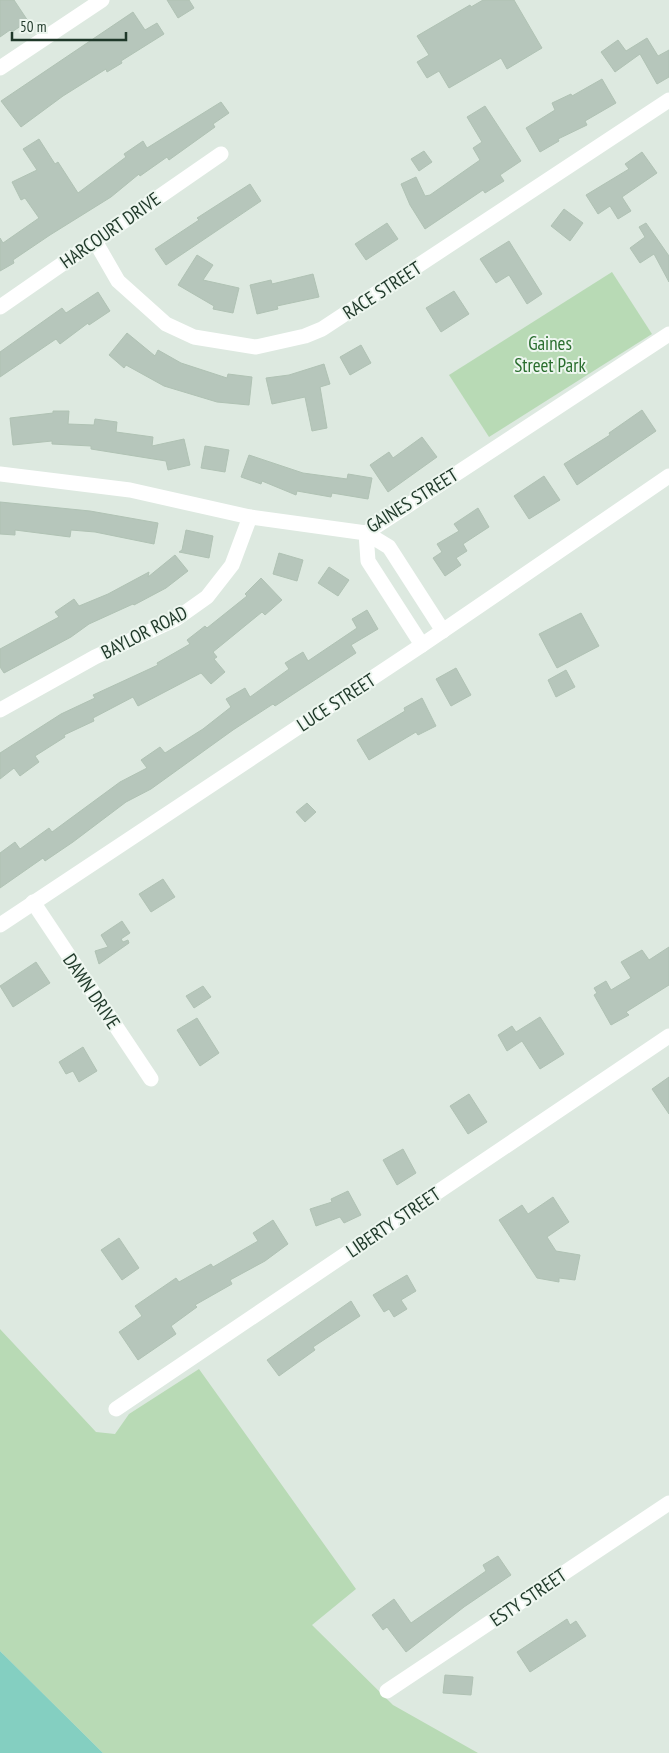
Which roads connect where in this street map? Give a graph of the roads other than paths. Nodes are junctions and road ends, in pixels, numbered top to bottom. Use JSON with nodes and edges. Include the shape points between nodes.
{"nodes":[{"id":1,"x":102,"y":0,"type":"edge"},
{"id":2,"x":0,"y":68,"type":"edge"},
{"id":3,"x":669,"y":100,"type":"edge"},
{"id":4,"x":221,"y":154,"type":"dead end"},
{"id":5,"x":95,"y":241,"type":"junction"},
{"id":6,"x":0,"y":307,"type":"edge"},
{"id":7,"x":669,"y":334,"type":"edge"},
{"id":8,"x":0,"y":474,"type":"edge"},
{"id":9,"x":669,"y":476,"type":"edge"},
{"id":10,"x":250,"y":517,"type":"junction"},
{"id":11,"x":366,"y":533,"type":"junction"},
{"id":12,"x":443,"y":631,"type":"junction"},
{"id":13,"x":422,"y":645,"type":"junction"},
{"id":14,"x":0,"y":710,"type":"edge"},
{"id":15,"x":33,"y":902,"type":"junction"},
{"id":16,"x":0,"y":925,"type":"edge"},
{"id":17,"x":669,"y":1036,"type":"edge"},
{"id":18,"x":151,"y":1079,"type":"dead end"},
{"id":19,"x":116,"y":1409,"type":"dead end"},
{"id":20,"x":669,"y":1503,"type":"edge"},
{"id":21,"x":386,"y":1691,"type":"dead end"}],
"edges":[{"from":1,"to":2,"type":"street"},
{"from":3,"to":5,"type":"street","name":"RACE STREET","via":[[322,329],[305,336],[256,347],[194,337],[166,324],[118,281]]},
{"from":4,"to":5,"type":"street","name":"HARCOURT DRIVE"},
{"from":5,"to":6,"type":"street","name":"HARCOURT DRIVE"},
{"from":7,"to":11,"type":"street","name":"GAINES STREET"},
{"from":8,"to":10,"type":"street","name":"GAINES STREET","via":[[130,490]]},
{"from":9,"to":12,"type":"street","name":"LUCE STREET"},
{"from":10,"to":11,"type":"street","name":"GAINES STREET"},
{"from":10,"to":14,"type":"street","name":"BAYLOR ROAD","via":[[232,565],[207,596],[176,619],[95,656]]},
{"from":11,"to":12,"type":"street","via":[[389,547]]},
{"from":11,"to":13,"type":"street","via":[[368,560]]},
{"from":12,"to":13,"type":"street","name":"LUCE STREET"},
{"from":13,"to":15,"type":"street","name":"LUCE STREET"},
{"from":15,"to":16,"type":"street","name":"LUCE STREET"},
{"from":15,"to":18,"type":"street","name":"DAWN DRIVE"},
{"from":17,"to":19,"type":"street","name":"LIBERTY STREET"},
{"from":20,"to":21,"type":"street","name":"ESTY STREET"}]}
